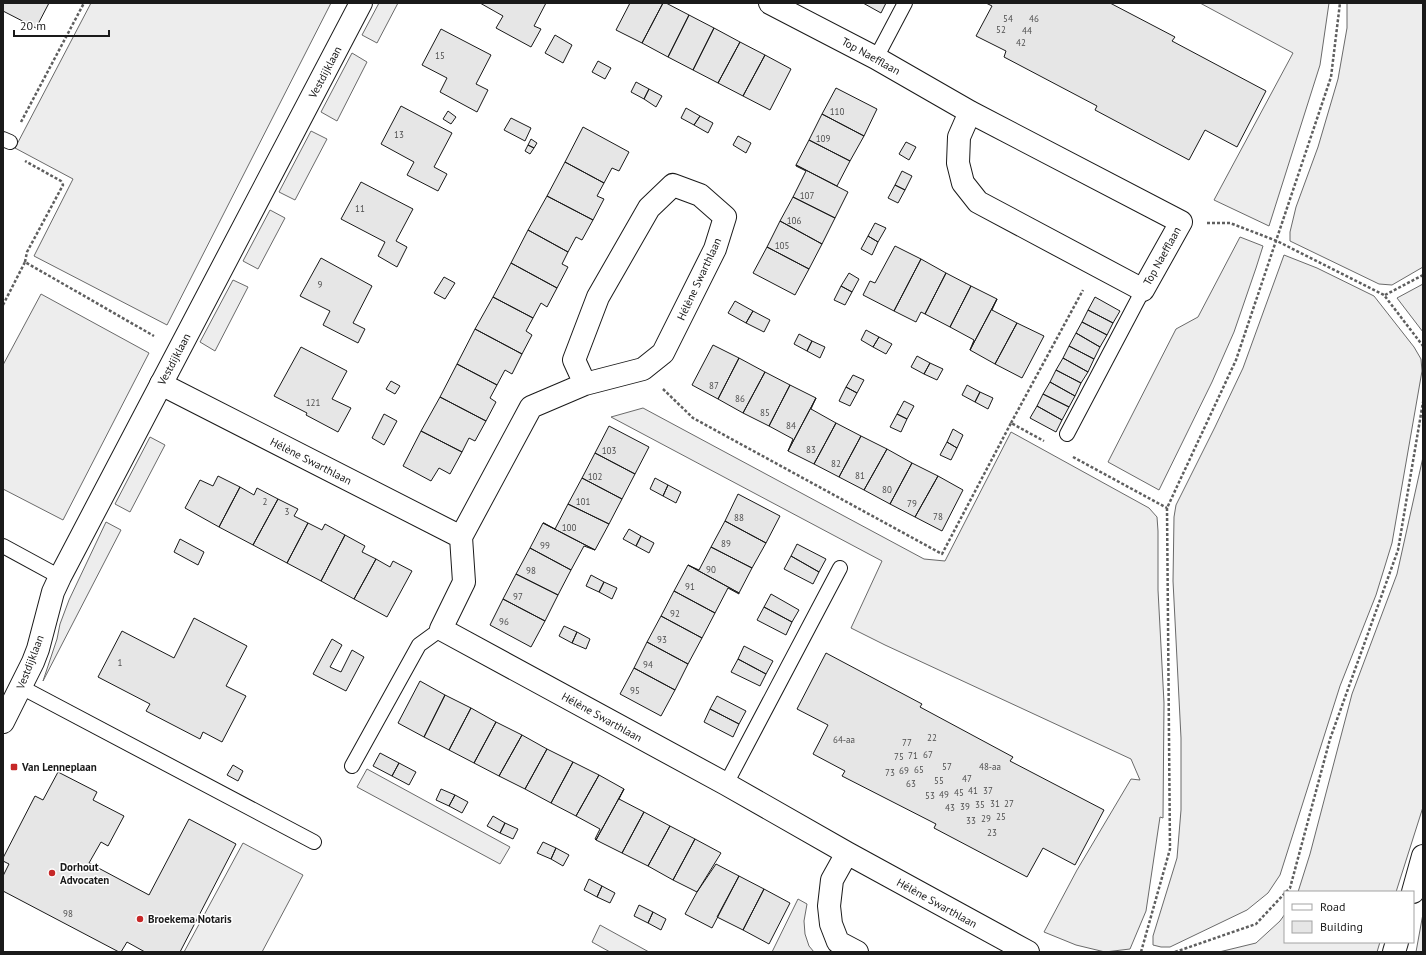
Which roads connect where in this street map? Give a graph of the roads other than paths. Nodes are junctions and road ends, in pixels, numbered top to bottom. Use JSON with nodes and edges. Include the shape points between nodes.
{"nodes":[{"id":1,"x":361,"y":3,"type":"edge"},
{"id":2,"x":770,"y":3,"type":"edge"},
{"id":3,"x":906,"y":3,"type":"edge"},
{"id":4,"x":876,"y":58,"type":"junction"},
{"id":5,"x":970,"y":112,"type":"junction"},
{"id":6,"x":1143,"y":290,"type":"junction"},
{"id":7,"x":161,"y":384,"type":"junction"},
{"id":8,"x":585,"y":384,"type":"junction"},
{"id":9,"x":1067,"y":434,"type":"dead end"},
{"id":10,"x":461,"y":537,"type":"junction"},
{"id":11,"x":3,"y":546,"type":"edge"},
{"id":12,"x":840,"y":568,"type":"dead end"},
{"id":13,"x":60,"y":577,"type":"junction"},
{"id":14,"x":441,"y":629,"type":"junction"},
{"id":15,"x":21,"y":687,"type":"junction"},
{"id":16,"x":3,"y":722,"type":"edge"},
{"id":17,"x":352,"y":766,"type":"dead end"},
{"id":18,"x":726,"y":784,"type":"junction"},
{"id":19,"x":314,"y":842,"type":"dead end"},
{"id":20,"x":846,"y":853,"type":"junction"},
{"id":21,"x":1423,"y":856,"type":"edge"},
{"id":22,"x":1412,"y":891,"type":"edge"},
{"id":23,"x":857,"y":952,"type":"edge"},
{"id":24,"x":1028,"y":952,"type":"edge"}],
"edges":[{"from":1,"to":7,"type":"main road","name":"Vestdijklaan"},
{"from":2,"to":4,"type":"main road","name":"Top Naefflaan"},
{"from":3,"to":4,"type":"lane"},
{"from":4,"to":5,"type":"main road","name":"Top Naefflaan"},
{"from":5,"to":6,"type":"main road","name":"Top Naefflaan","via":[[959,137],[958,163],[964,183],[978,202]]},
{"from":5,"to":6,"type":"main road","name":"Top Naefflaan","via":[[1181,222]]},
{"from":6,"to":9,"type":"lane"},
{"from":7,"to":10,"type":"main road","name":"Hélène Swarthlaan"},
{"from":7,"to":13,"type":"main road","name":"Vestdijklaan"},
{"from":8,"to":8,"type":"main road","name":"Hélène Swarthlaan","via":[[574,360],[598,297],[649,208],[673,185],[700,195],[725,217],[715,249],[663,353],[643,369]]},
{"from":8,"to":10,"type":"main road","name":"Hélène Swarthlaan","via":[[531,407]]},
{"from":10,"to":14,"type":"main road","via":[[464,582]]},
{"from":11,"to":13,"type":"lane"},
{"from":12,"to":18,"type":"lane"},
{"from":13,"to":15,"type":"main road","name":"Vestdijklaan","via":[[44,621],[38,649]]},
{"from":14,"to":17,"type":"lane","via":[[419,645]]},
{"from":14,"to":18,"type":"main road","name":"Hélène Swarthlaan"},
{"from":15,"to":16,"type":"main road","name":"Vestdijklaan"},
{"from":15,"to":19,"type":"lane"},
{"from":18,"to":20,"type":"main road","name":"Hélène Swarthlaan"},
{"from":20,"to":23,"type":"main road","via":[[832,880],[830,924],[838,942]]},
{"from":20,"to":24,"type":"main road","name":"Hélène Swarthlaan"},
{"from":21,"to":22,"type":"main road"}]}
